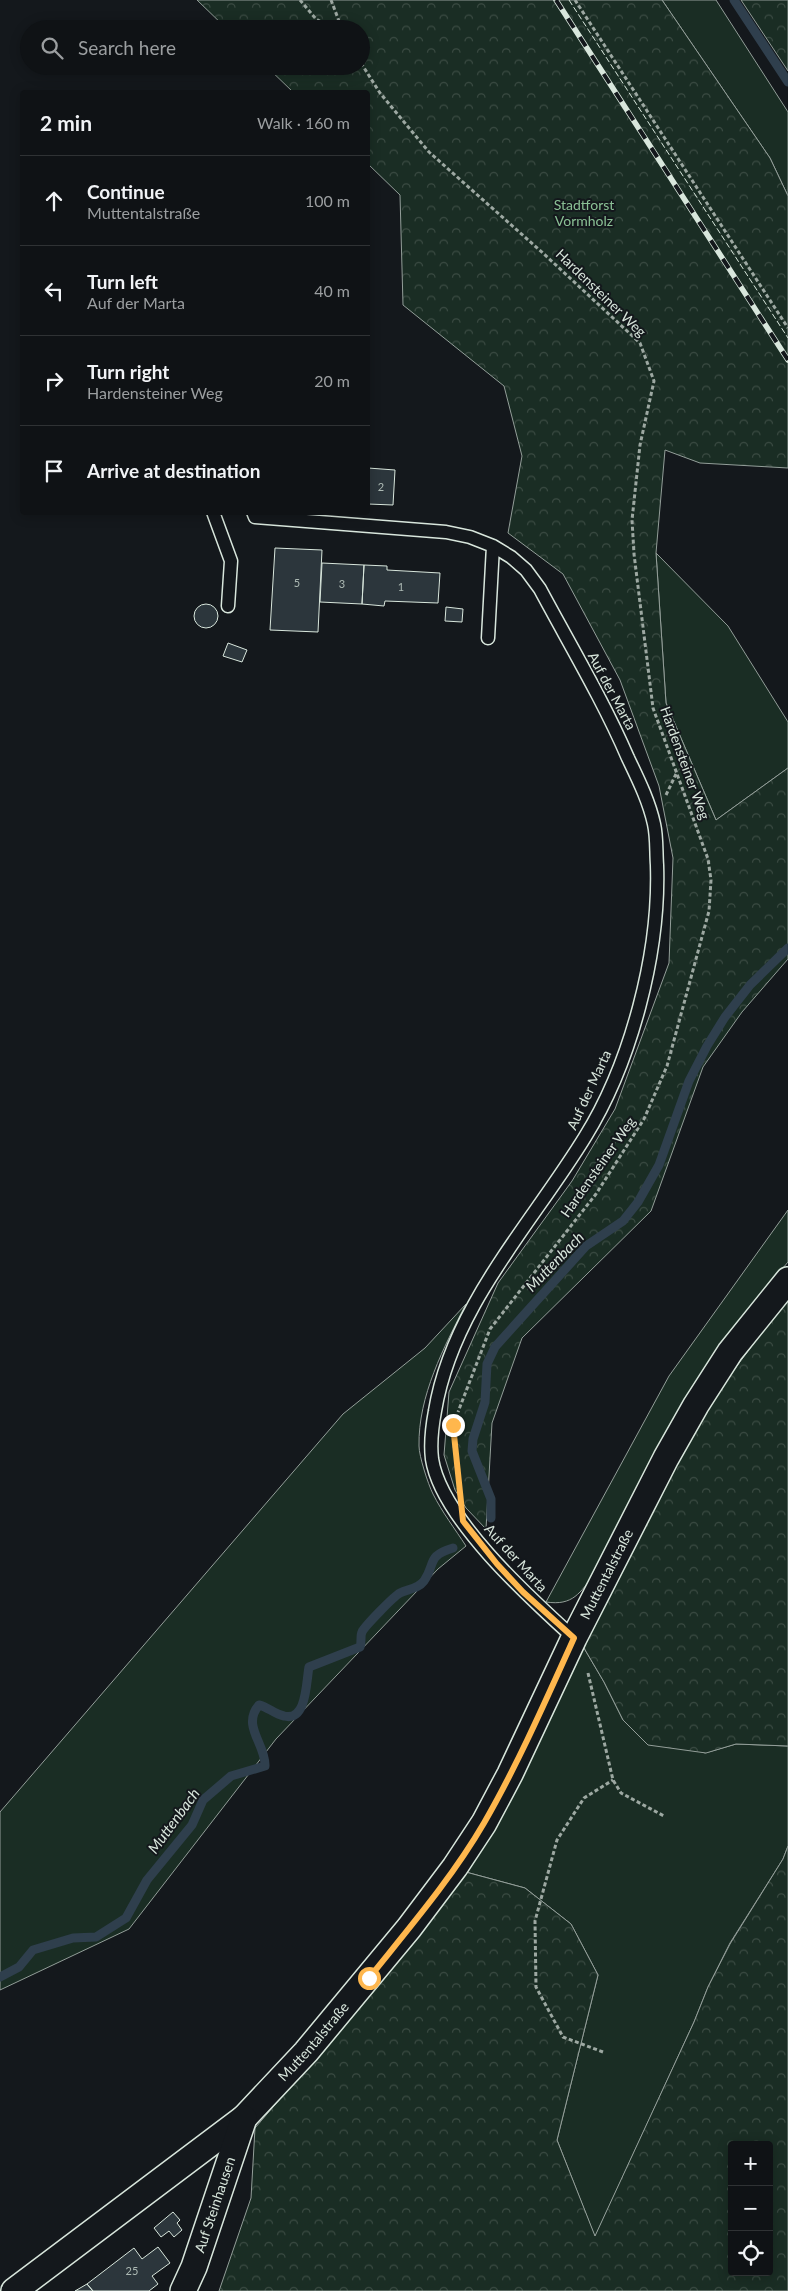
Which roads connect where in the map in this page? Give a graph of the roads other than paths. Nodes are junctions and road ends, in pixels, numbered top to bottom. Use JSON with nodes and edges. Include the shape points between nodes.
{"nodes":[{"id":1,"x":214,"y":515,"type":"edge"},
{"id":2,"x":254,"y":515,"type":"edge"},
{"id":3,"x":493,"y":546,"type":"junction"},
{"id":4,"x":228,"y":606,"type":"dead end"},
{"id":5,"x":488,"y":638,"type":"dead end"},
{"id":6,"x":788,"y":1280,"type":"edge"},
{"id":7,"x":572,"y":1641,"type":"junction"},
{"id":8,"x":244,"y":2118,"type":"junction"},
{"id":9,"x":14,"y":2291,"type":"edge"},
{"id":10,"x":183,"y":2291,"type":"edge"}],
"edges":[{"from":1,"to":4,"type":"lane","via":[[231,561]]},
{"from":2,"to":3,"type":"lane","name":"Auf der Marta","via":[[446,532]]},
{"from":3,"to":5,"type":"lane"},
{"from":3,"to":7,"type":"lane","name":"Auf der Marta","via":[[526,570],[540,590],[614,725],[641,786],[654,824],[656,846],[654,940],[626,1048],[585,1138],[471,1311],[447,1363],[438,1391],[433,1427],[432,1460],[448,1500],[497,1564]]},
{"from":6,"to":7,"type":"street","name":"Muttentalstraße","via":[[730,1352],[696,1405]]},
{"from":7,"to":8,"type":"street","name":"Muttentalstraße","via":[[510,1774],[484,1823],[455,1867],[369,1978]]},
{"from":8,"to":9,"type":"street","name":"Muttentalstraße"},
{"from":8,"to":10,"type":"street","name":"Auf Steinhausen"}]}
